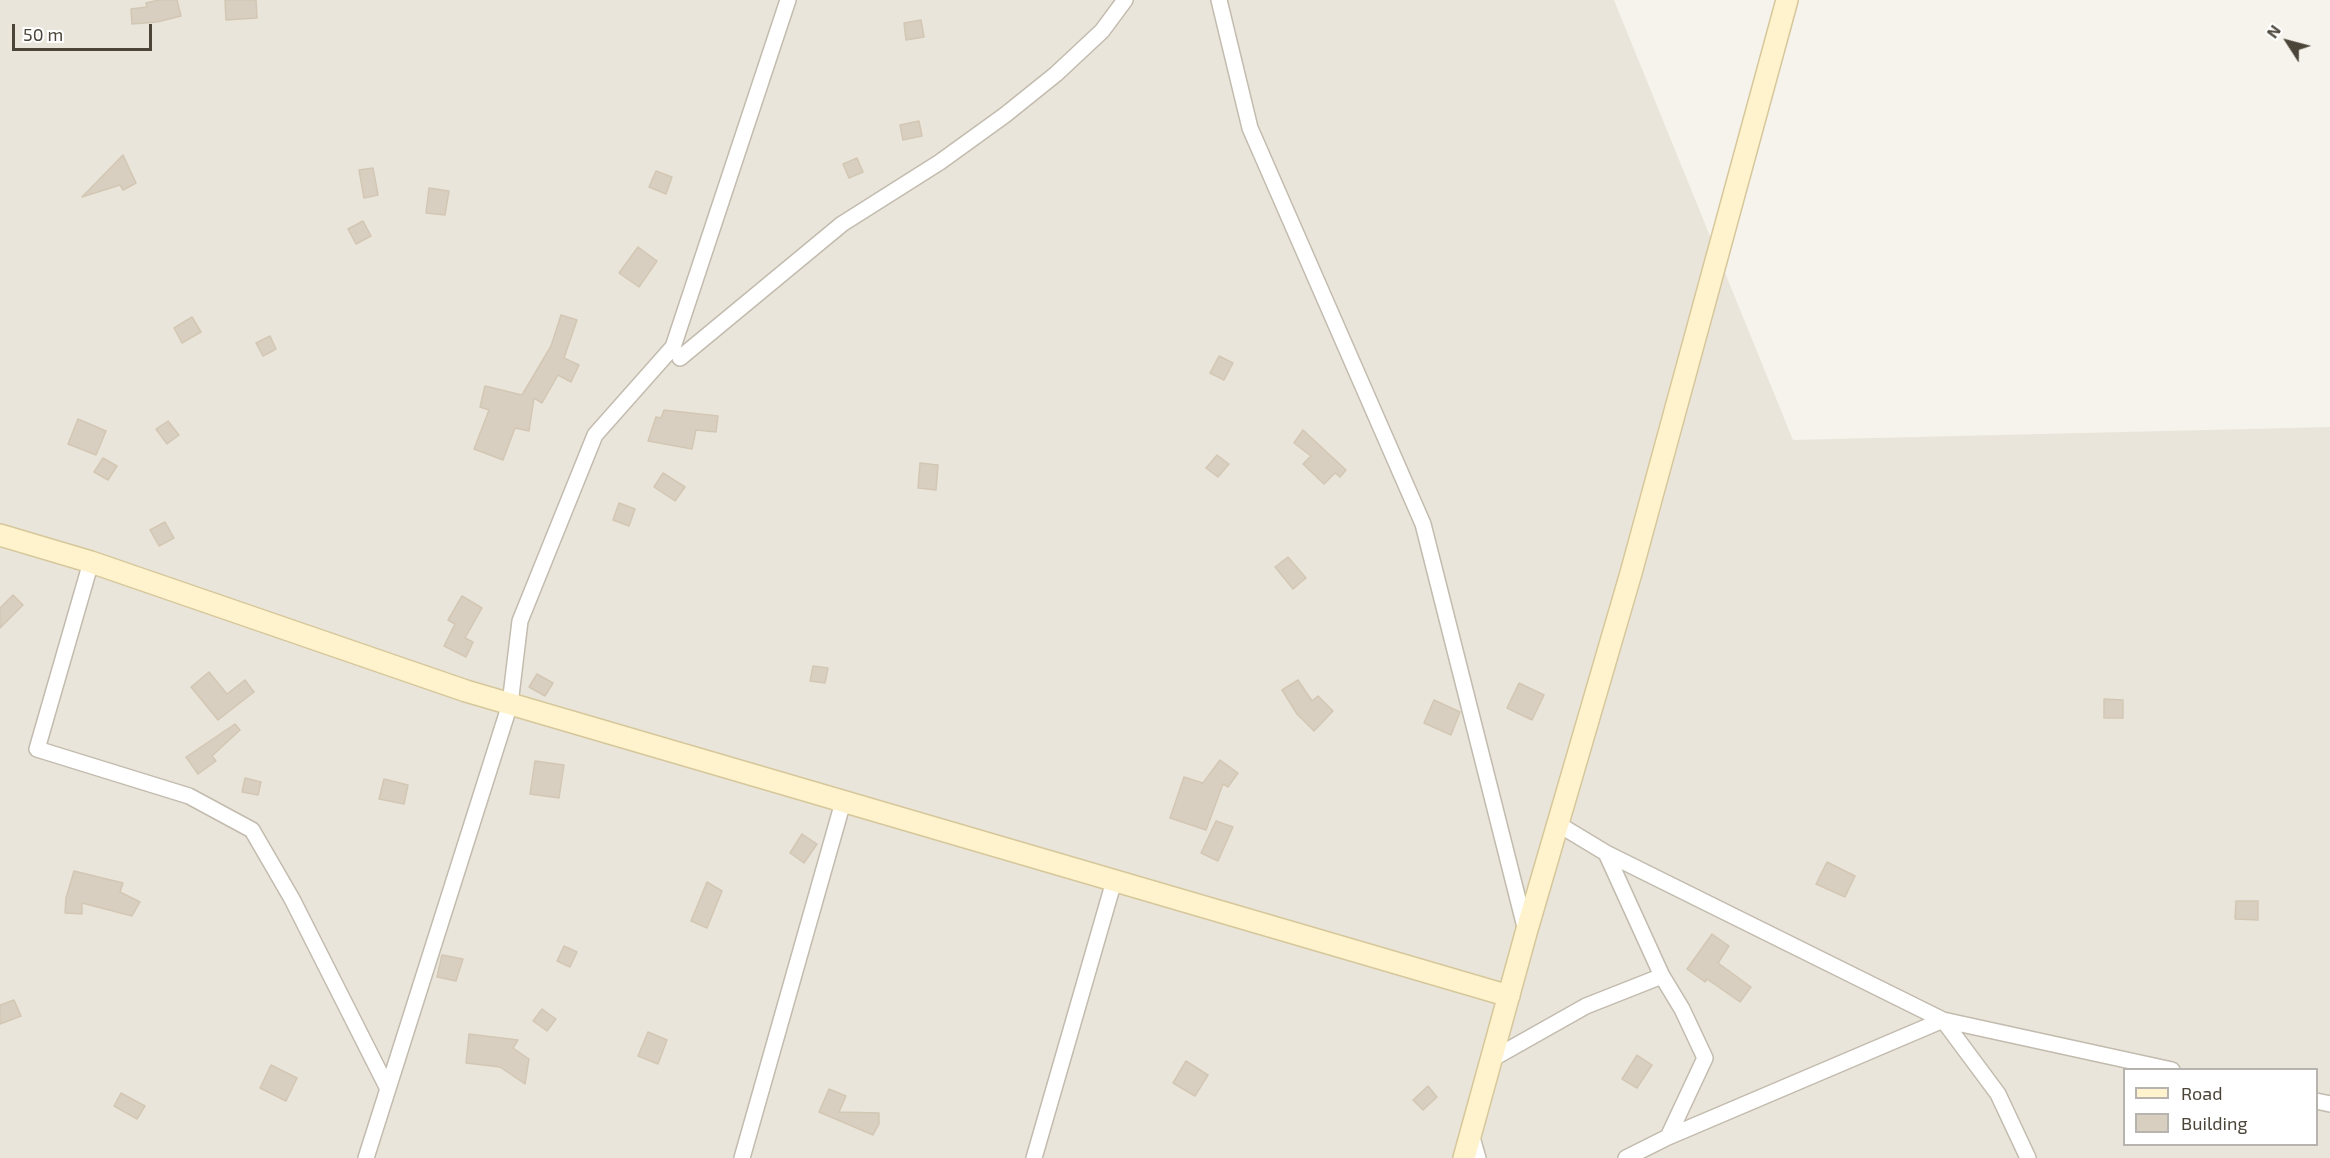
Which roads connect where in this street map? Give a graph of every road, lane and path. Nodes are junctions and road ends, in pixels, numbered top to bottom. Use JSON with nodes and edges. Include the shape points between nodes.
{"nodes":[{"id":1,"x":788,"y":0,"type":"edge"},
{"id":2,"x":1125,"y":0,"type":"edge"},
{"id":3,"x":1219,"y":0,"type":"edge"},
{"id":4,"x":1787,"y":0,"type":"edge"},
{"id":5,"x":680,"y":358,"type":"dead end"},
{"id":6,"x":0,"y":535,"type":"edge"},
{"id":7,"x":91,"y":562,"type":"junction"},
{"id":8,"x":510,"y":704,"type":"junction"},
{"id":9,"x":843,"y":802,"type":"junction"},
{"id":10,"x":1558,"y":824,"type":"junction"},
{"id":11,"x":1606,"y":853,"type":"junction"},
{"id":12,"x":1114,"y":881,"type":"junction"},
{"id":13,"x":1526,"y":933,"type":"junction"},
{"id":14,"x":1662,"y":976,"type":"junction"},
{"id":15,"x":1509,"y":996,"type":"junction"},
{"id":16,"x":1944,"y":1020,"type":"junction"},
{"id":17,"x":1492,"y":1059,"type":"junction"},
{"id":18,"x":2163,"y":1068,"type":"edge"},
{"id":19,"x":388,"y":1089,"type":"junction"},
{"id":20,"x":1471,"y":1134,"type":"junction"},
{"id":21,"x":1668,"y":1137,"type":"junction"},
{"id":22,"x":366,"y":1158,"type":"edge"},
{"id":23,"x":742,"y":1158,"type":"edge"},
{"id":24,"x":1034,"y":1158,"type":"edge"},
{"id":25,"x":1464,"y":1158,"type":"edge"},
{"id":26,"x":1478,"y":1158,"type":"edge"},
{"id":27,"x":1626,"y":1158,"type":"edge"},
{"id":28,"x":2028,"y":1158,"type":"edge"}],
"edges":[{"from":1,"to":8,"type":"street","via":[[673,347],[595,435],[520,621]]},
{"from":2,"to":5,"type":"street","via":[[1102,31],[1039,88],[940,162],[842,224]]},
{"from":3,"to":13,"type":"street","via":[[1250,128],[1423,524]]},
{"from":4,"to":10,"type":"street","via":[[1631,573]]},
{"from":6,"to":7,"type":"street"},
{"from":7,"to":8,"type":"street"},
{"from":7,"to":19,"type":"street","via":[[38,748],[189,796],[252,830],[292,899]]},
{"from":8,"to":9,"type":"street"},
{"from":8,"to":19,"type":"street"},
{"from":9,"to":12,"type":"street"},
{"from":9,"to":23,"type":"street"},
{"from":10,"to":11,"type":"street"},
{"from":10,"to":13,"type":"street"},
{"from":11,"to":14,"type":"street"},
{"from":11,"to":16,"type":"street"},
{"from":12,"to":15,"type":"street"},
{"from":12,"to":24,"type":"street"},
{"from":13,"to":15,"type":"street"},
{"from":14,"to":17,"type":"street","via":[[1586,1006]]},
{"from":14,"to":21,"type":"street","via":[[1683,1009],[1705,1058]]},
{"from":15,"to":17,"type":"street"},
{"from":16,"to":18,"type":"street"},
{"from":16,"to":21,"type":"street"},
{"from":16,"to":28,"type":"street","via":[[1998,1094]]},
{"from":17,"to":20,"type":"street"},
{"from":19,"to":22,"type":"street"},
{"from":20,"to":25,"type":"street"},
{"from":20,"to":26,"type":"street"},
{"from":21,"to":27,"type":"street"}]}
